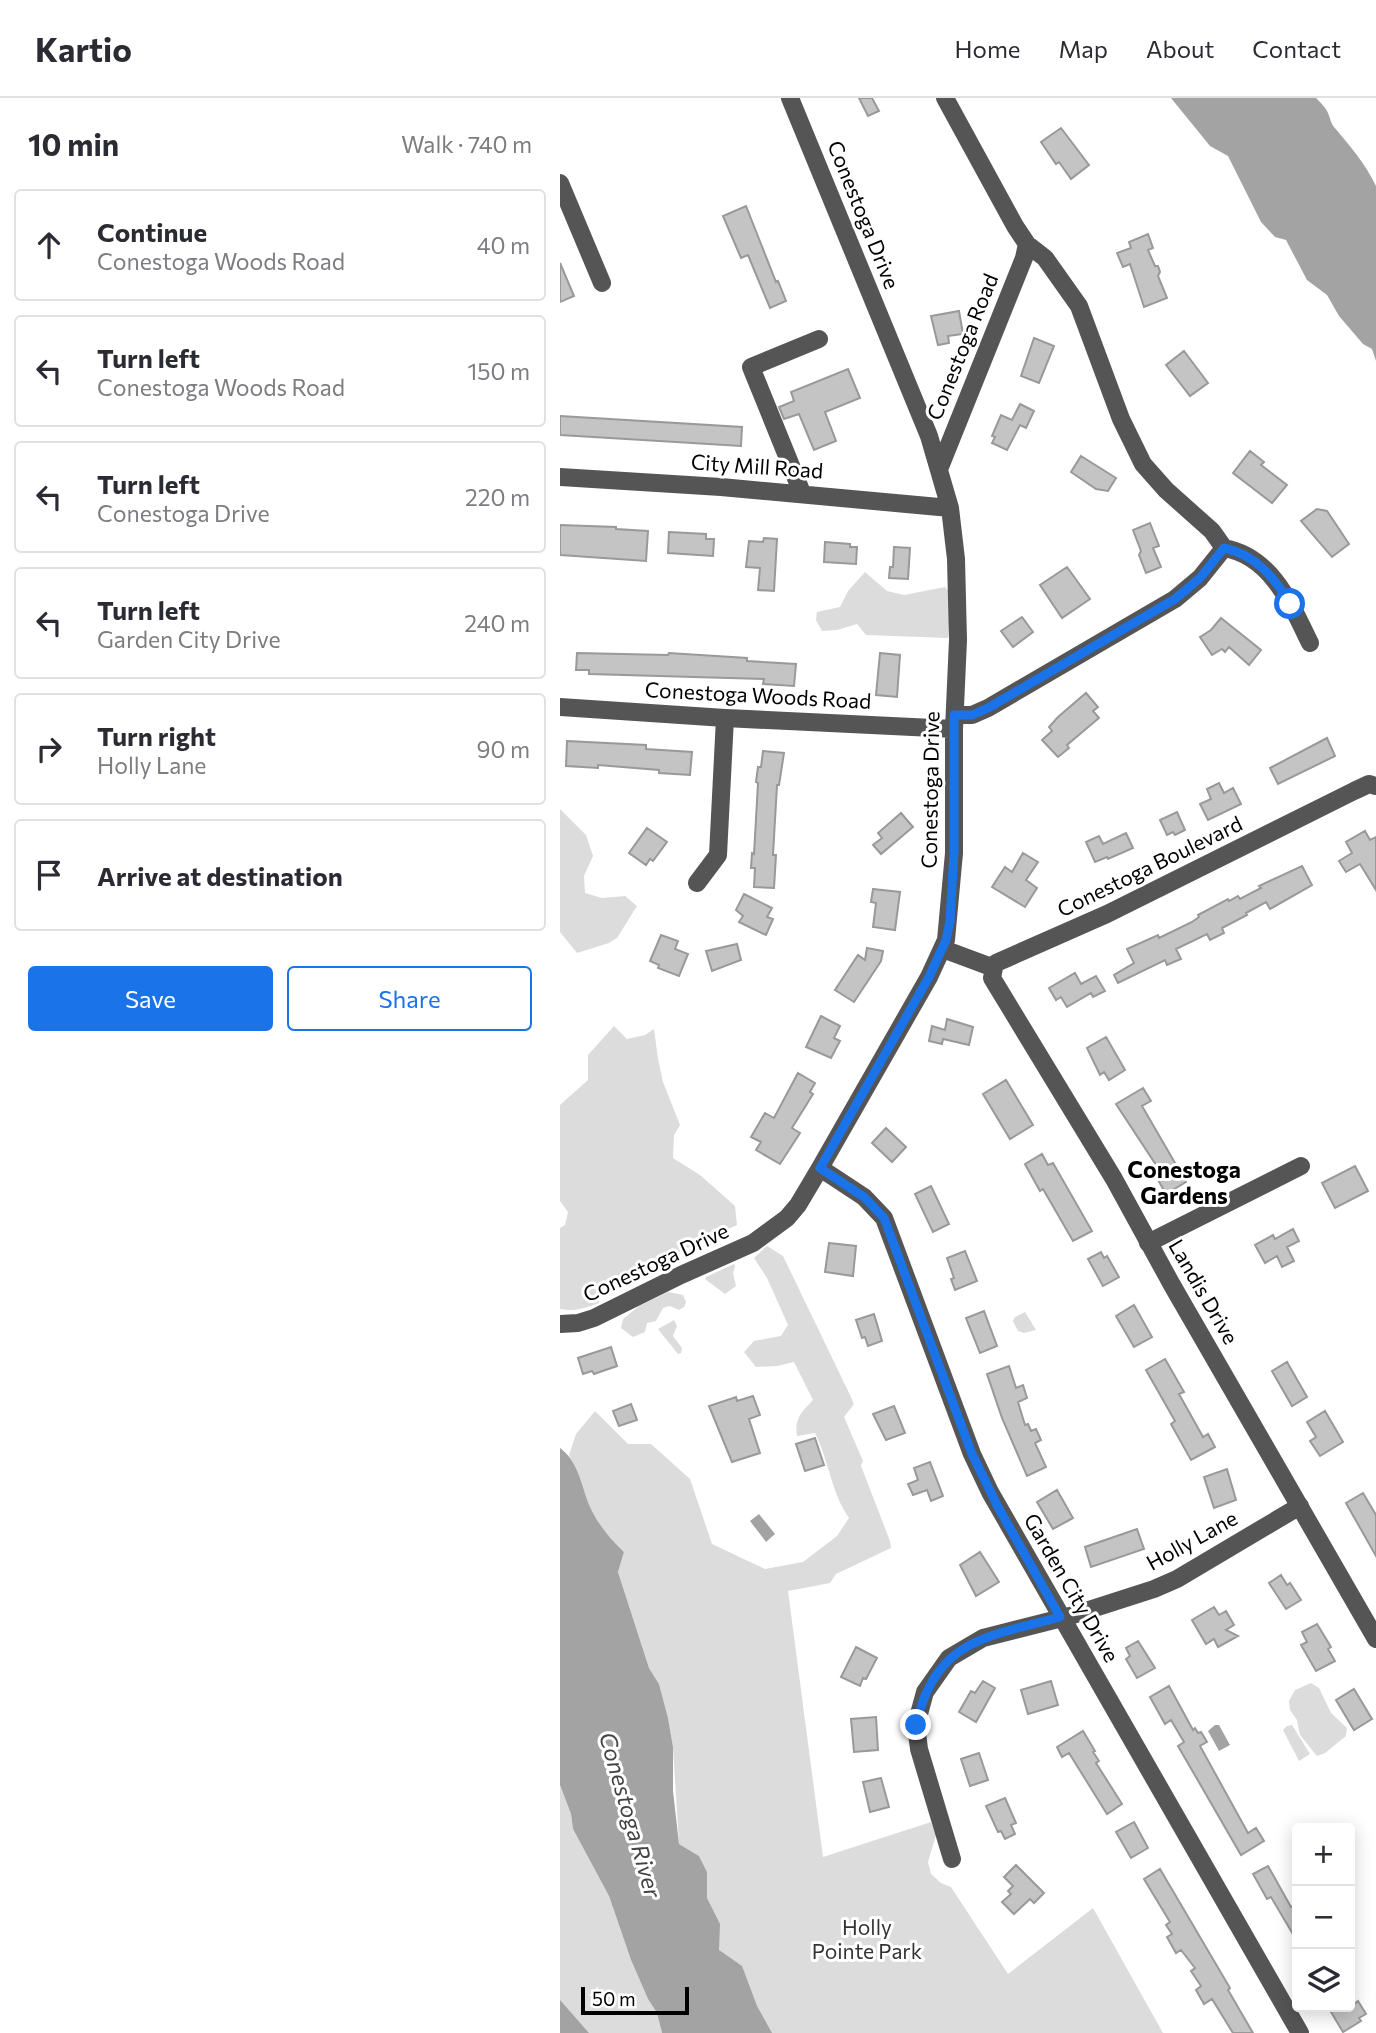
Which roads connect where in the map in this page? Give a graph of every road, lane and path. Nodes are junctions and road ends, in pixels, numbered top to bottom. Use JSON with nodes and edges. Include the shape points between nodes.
{"nodes":[{"id":1,"x":790,"y":98,"type":"edge"},
{"id":2,"x":945,"y":98,"type":"edge"},
{"id":3,"x":560,"y":183,"type":"edge"},
{"id":4,"x":1027,"y":244,"type":"junction"},
{"id":5,"x":602,"y":283,"type":"dead end"},
{"id":6,"x":819,"y":339,"type":"dead end"},
{"id":7,"x":940,"y":467,"type":"junction"},
{"id":8,"x":560,"y":477,"type":"edge"},
{"id":9,"x":802,"y":493,"type":"junction"},
{"id":10,"x":950,"y":508,"type":"junction"},
{"id":11,"x":1224,"y":548,"type":"junction"},
{"id":12,"x":1310,"y":643,"type":"dead end"},
{"id":13,"x":560,"y":707,"type":"edge"},
{"id":14,"x":725,"y":718,"type":"junction"},
{"id":15,"x":954,"y":722,"type":"junction"},
{"id":16,"x":1376,"y":786,"type":"edge"},
{"id":17,"x":697,"y":883,"type":"dead end"},
{"id":18,"x":943,"y":949,"type":"junction"},
{"id":19,"x":993,"y":968,"type":"junction"},
{"id":20,"x":1301,"y":1166,"type":"dead end"},
{"id":21,"x":820,"y":1168,"type":"junction"},
{"id":22,"x":1149,"y":1243,"type":"junction"},
{"id":23,"x":560,"y":1324,"type":"edge"},
{"id":24,"x":1300,"y":1506,"type":"junction"},
{"id":25,"x":1060,"y":1617,"type":"junction"},
{"id":26,"x":1376,"y":1639,"type":"edge"},
{"id":27,"x":952,"y":1859,"type":"dead end"},
{"id":28,"x":1300,"y":2033,"type":"edge"}],
"edges":[{"from":1,"to":7,"type":"street","name":"Conestoga Drive"},
{"from":2,"to":4,"type":"street"},
{"from":3,"to":5,"type":"street"},
{"from":4,"to":7,"type":"street","name":"Conestoga Road"},
{"from":4,"to":11,"type":"street","via":[[1045,258],[1079,306],[1143,464]]},
{"from":6,"to":9,"type":"street","via":[[751,367]]},
{"from":7,"to":10,"type":"street","name":"Conestoga Drive"},
{"from":8,"to":9,"type":"street","name":"City Mill Road"},
{"from":9,"to":10,"type":"street","name":"City Mill Road"},
{"from":10,"to":15,"type":"street","name":"Conestoga Drive","via":[[958,590]]},
{"from":11,"to":12,"type":"street","via":[[1245,554],[1272,577]]},
{"from":11,"to":15,"type":"street","name":"Conestoga Woods Road","via":[[1175,599],[988,708]]},
{"from":13,"to":14,"type":"street","name":"Conestoga Woods Road"},
{"from":14,"to":15,"type":"street","name":"Conestoga Woods Road"},
{"from":14,"to":17,"type":"street","via":[[718,855]]},
{"from":15,"to":18,"type":"street","name":"Conestoga Drive","via":[[954,853],[950,921]]},
{"from":16,"to":19,"type":"street","name":"Conestoga Boulevard","via":[[1354,791]]},
{"from":18,"to":19,"type":"street"},
{"from":18,"to":21,"type":"street","name":"Conestoga Drive"},
{"from":19,"to":22,"type":"street","name":"Landis Drive","via":[[992,978]]},
{"from":20,"to":22,"type":"street"},
{"from":21,"to":23,"type":"street","name":"Conestoga Drive","via":[[787,1219],[753,1243],[594,1318]]},
{"from":21,"to":25,"type":"street","name":"Garden City Drive","via":[[864,1197],[884,1218],[972,1454]]},
{"from":22,"to":24,"type":"street","name":"Landis Drive"},
{"from":24,"to":25,"type":"street","name":"Holly Lane","via":[[1177,1579]]},
{"from":24,"to":26,"type":"street","name":"Landis Drive"},
{"from":25,"to":27,"type":"street","name":"Holly Lane","via":[[971,1644],[949,1658],[925,1692],[916,1735]]},
{"from":25,"to":28,"type":"street","name":"Garden City Drive"}]}
